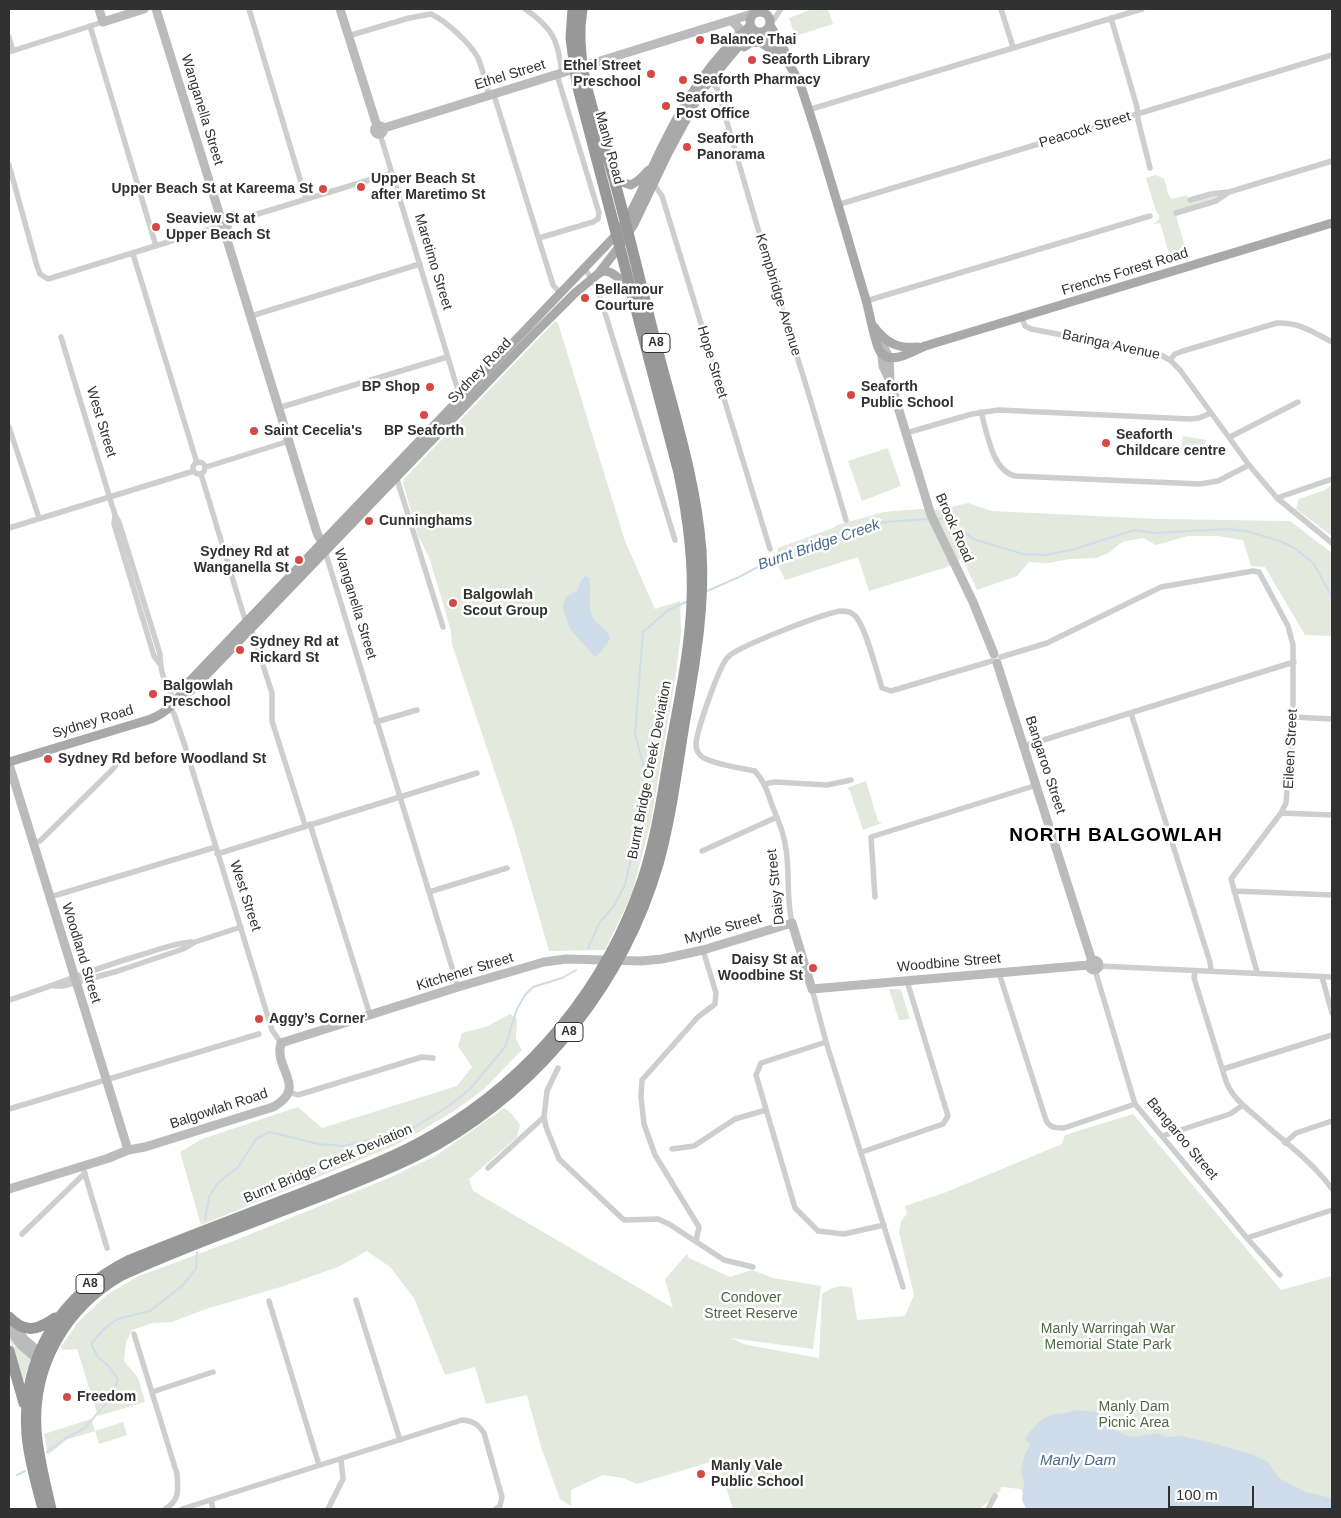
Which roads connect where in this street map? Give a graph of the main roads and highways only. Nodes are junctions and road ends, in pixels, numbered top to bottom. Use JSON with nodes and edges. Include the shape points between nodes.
{"nodes":[{"id":1,"x":573,"y":9,"type":"edge"},
{"id":2,"x":582,"y":9,"type":"edge"},
{"id":3,"x":760,"y":11,"type":"edge"},
{"id":4,"x":750,"y":25,"type":"junction"},
{"id":5,"x":770,"y":25,"type":"junction"},
{"id":6,"x":759,"y":33,"type":"junction"},
{"id":7,"x":736,"y":52,"type":"junction"},
{"id":8,"x":784,"y":58,"type":"junction"},
{"id":9,"x":706,"y":78,"type":"junction"},
{"id":10,"x":654,"y":164,"type":"junction"},
{"id":11,"x":611,"y":170,"type":"junction"},
{"id":12,"x":651,"y":180,"type":"junction"},
{"id":13,"x":1332,"y":222,"type":"edge"},
{"id":14,"x":627,"y":228,"type":"junction"},
{"id":15,"x":616,"y":235,"type":"junction"},
{"id":16,"x":619,"y":247,"type":"junction"},
{"id":17,"x":595,"y":277,"type":"junction"},
{"id":18,"x":631,"y":292,"type":"junction"},
{"id":19,"x":874,"y":327,"type":"junction"},
{"id":20,"x":898,"y":346,"type":"junction"},
{"id":21,"x":925,"y":346,"type":"junction"},
{"id":22,"x":886,"y":354,"type":"junction"},
{"id":23,"x":460,"y":397,"type":"junction"},
{"id":24,"x":467,"y":404,"type":"junction"},
{"id":25,"x":394,"y":473,"type":"junction"},
{"id":26,"x":697,"y":596,"type":"junction"},
{"id":27,"x":9,"y":763,"type":"edge"},
{"id":28,"x":60,"y":1315,"type":"junction"},
{"id":29,"x":9,"y":1317,"type":"edge"},
{"id":30,"x":9,"y":1351,"type":"edge"},
{"id":31,"x":41,"y":1357,"type":"junction"},
{"id":32,"x":26,"y":1412,"type":"junction"},
{"id":33,"x":36,"y":1459,"type":"junction"},
{"id":34,"x":38,"y":1472,"type":"junction"},
{"id":35,"x":42,"y":1509,"type":"edge"},
{"id":36,"x":51,"y":1509,"type":"edge"}],
"edges":[{"from":1,"to":15,"type":"highway","name":"Manly Road","number":"A8","via":[[571,38],[577,84]]},
{"from":2,"to":11,"type":"highway","name":"Manly Road","number":"A8","via":[[579,35],[585,79]]},
{"from":3,"to":4,"type":"main road","via":[[750,18]]},
{"from":3,"to":5,"type":"main road","via":[[768,15]]},
{"from":4,"to":6,"type":"main road"},
{"from":4,"to":9,"type":"main road","name":"Sydney Road","via":[[711,64]]},
{"from":5,"to":6,"type":"main road"},
{"from":5,"to":8,"type":"main road","via":[[785,52]]},
{"from":6,"to":7,"type":"main road","name":"Sydney Road","via":[[748,38]]},
{"from":6,"to":8,"type":"main road"},
{"from":7,"to":8,"type":"main road","via":[[750,43],[760,42]]},
{"from":7,"to":9,"type":"main road","name":"Sydney Road"},
{"from":8,"to":19,"type":"main road","via":[[798,77]]},
{"from":9,"to":10,"type":"main road","name":"Sydney Road","via":[[683,107]]},
{"from":9,"to":12,"type":"main road","name":"Sydney Road"},
{"from":10,"to":11,"type":"main road","via":[[631,185],[621,182]]},
{"from":10,"to":12,"type":"main road","name":"Sydney Road"},
{"from":11,"to":14,"type":"highway","name":"Manly Road","number":"A8"},
{"from":12,"to":14,"type":"main road","name":"Sydney Road"},
{"from":13,"to":21,"type":"main road","name":"Frenchs Forest Road"},
{"from":14,"to":15,"type":"main road","name":"Sydney Road"},
{"from":14,"to":16,"type":"main road","name":"Sydney Road"},
{"from":14,"to":26,"type":"highway","name":"Burnt Bridge Creek Deviation","number":"A8","via":[[689,470],[698,526]]},
{"from":15,"to":16,"type":"highway","name":"Burnt Bridge Creek Deviation","number":"A8"},
{"from":15,"to":23,"type":"main road","name":"Sydney Road"},
{"from":16,"to":17,"type":"main road","name":"Sydney Road"},
{"from":16,"to":18,"type":"highway","name":"Burnt Bridge Creek Deviation","number":"A8"},
{"from":17,"to":18,"type":"main road","via":[[603,270],[611,272]]},
{"from":17,"to":24,"type":"main road","name":"Sydney Road","via":[[575,293]]},
{"from":18,"to":26,"type":"highway","name":"Burnt Bridge Creek Deviation","number":"A8","via":[[684,497]]},
{"from":19,"to":20,"type":"main road","via":[[888,342]]},
{"from":19,"to":22,"type":"main road","via":[[876,343]]},
{"from":20,"to":21,"type":"main road","name":"Frenchs Forest Road"},
{"from":20,"to":22,"type":"main road"},
{"from":21,"to":22,"type":"main road","name":"Frenchs Forest Road","via":[[904,355]]},
{"from":23,"to":24,"type":"main road"},
{"from":23,"to":25,"type":"main road","name":"Sydney Road"},
{"from":24,"to":25,"type":"main road","name":"Sydney Road"},
{"from":25,"to":27,"type":"main road","name":"Sydney Road","via":[[249,625],[186,685],[175,703],[151,719]]},
{"from":26,"to":28,"type":"highway","name":"Burnt Bridge Creek Deviation","number":"A8","via":[[659,815],[643,877],[611,953],[556,1034],[493,1095],[435,1134],[378,1163],[113,1268],[74,1299]]},
{"from":26,"to":31,"type":"highway","name":"Burnt Bridge Creek Deviation","number":"A8","via":[[697,650],[666,828],[652,882],[634,928],[603,987],[547,1058],[486,1113],[417,1156],[150,1262],[108,1283],[72,1315]]},
{"from":28,"to":29,"type":"highway","via":[[39,1328],[30,1329],[14,1323]]},
{"from":28,"to":31,"type":"highway","name":"Burnt Bridge Creek Deviation","number":"A8","via":[[49,1332]]},
{"from":30,"to":32,"type":"highway","via":[[14,1380]]},
{"from":31,"to":32,"type":"highway","name":"Burnt Bridge Creek Deviation","number":"A8","via":[[30,1386]]},
{"from":31,"to":33,"type":"highway","number":"A8"},
{"from":32,"to":33,"type":"highway","number":"A8","via":[[28,1442]]},
{"from":33,"to":34,"type":"highway","number":"A8"},
{"from":34,"to":35,"type":"highway","number":"A8"},
{"from":34,"to":36,"type":"highway","number":"A8"}]}
